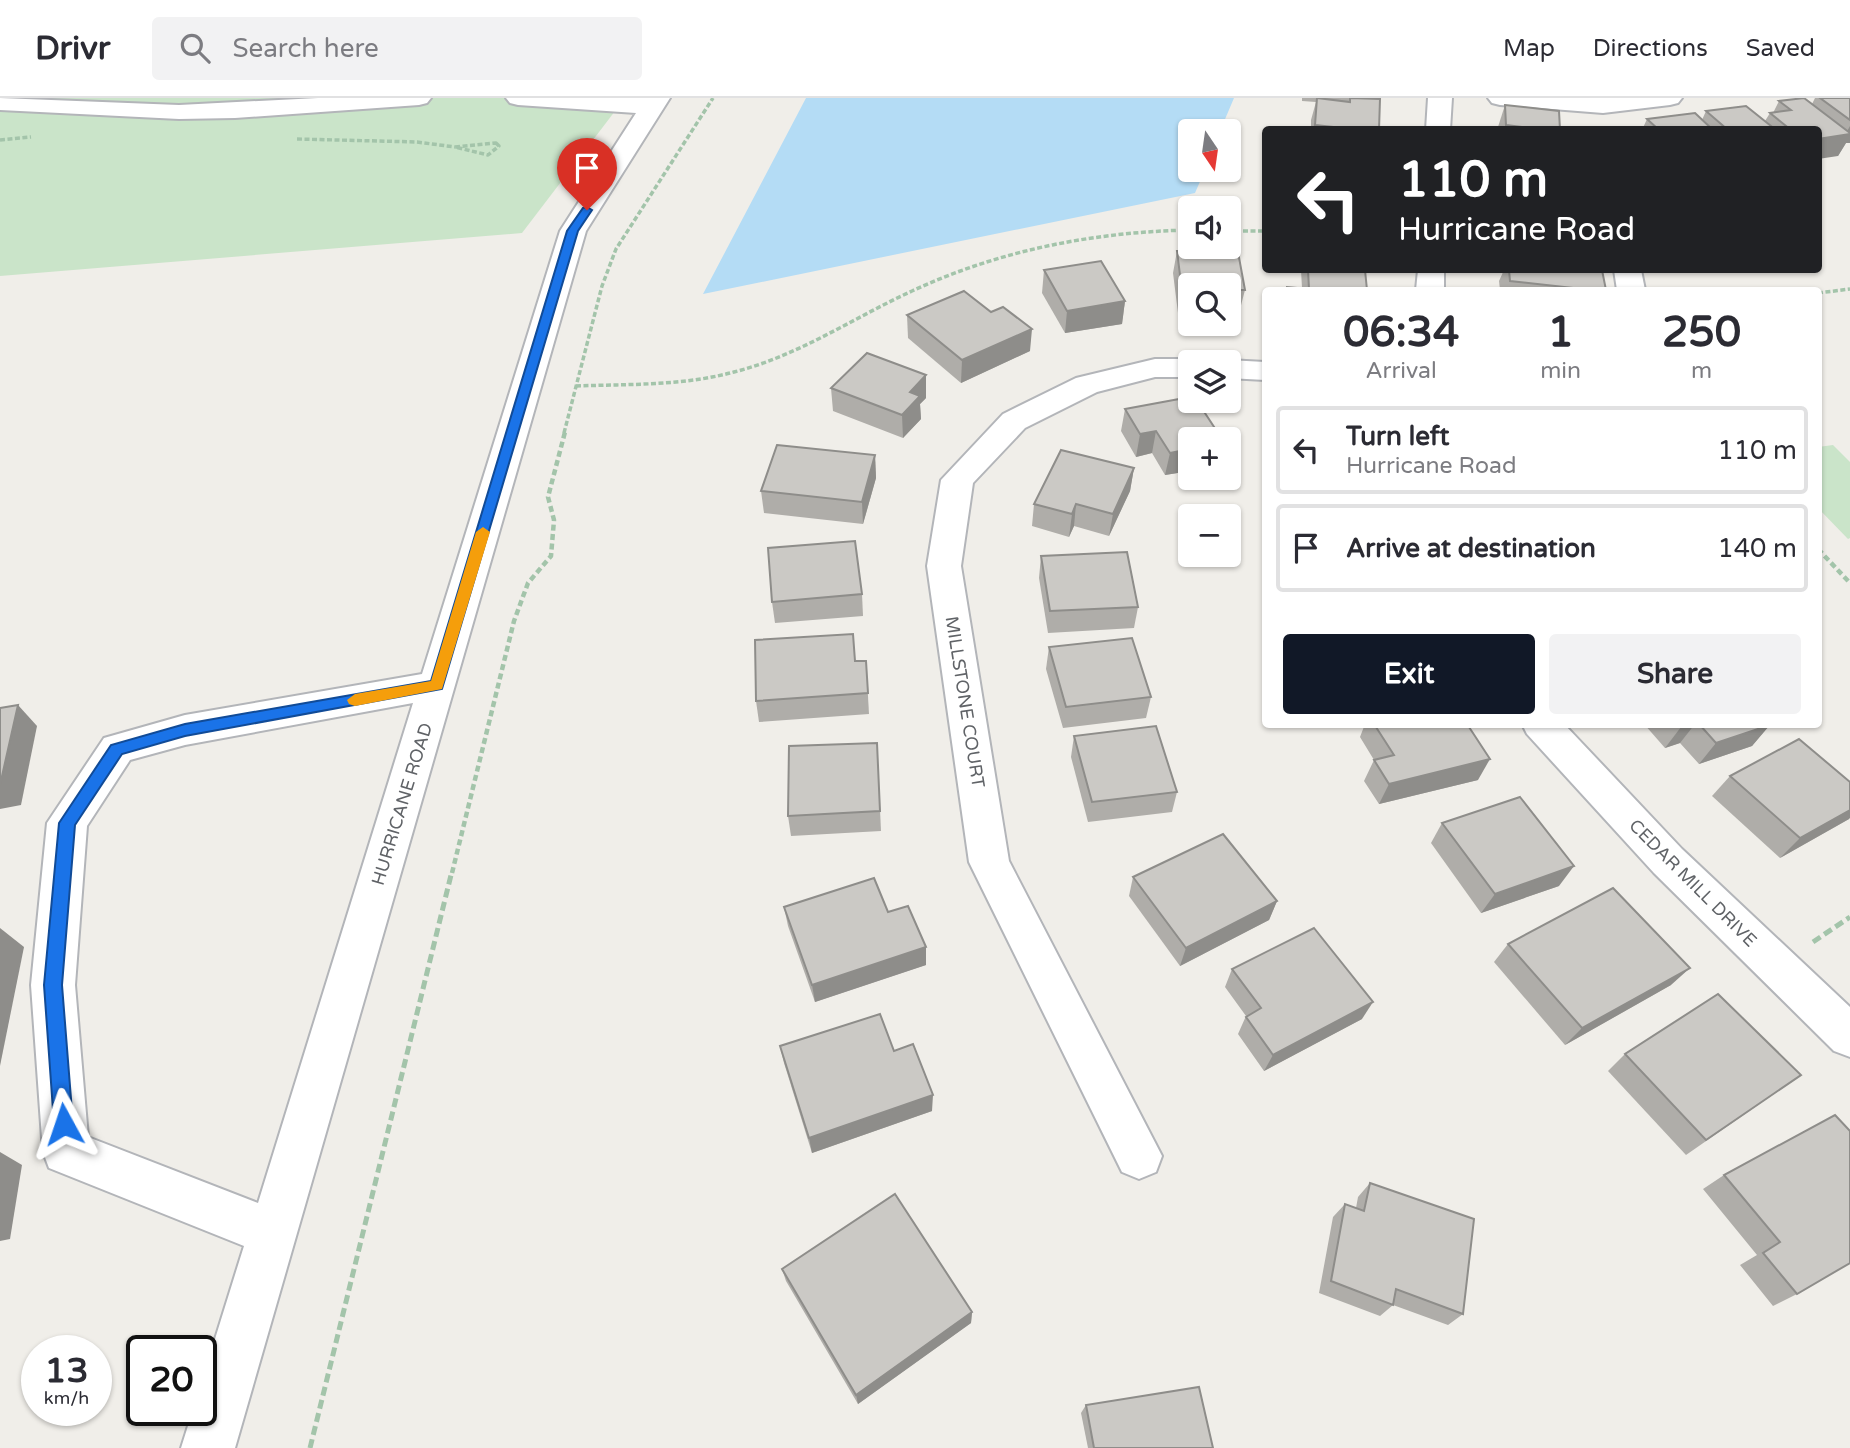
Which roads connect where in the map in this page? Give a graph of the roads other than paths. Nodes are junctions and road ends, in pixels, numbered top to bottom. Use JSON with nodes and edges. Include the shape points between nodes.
{"nodes":[{"id":1,"x":419,"y":98,"type":"edge"},
{"id":2,"x":517,"y":98,"type":"edge"},
{"id":3,"x":1440,"y":98,"type":"edge"},
{"id":4,"x":1500,"y":98,"type":"edge"},
{"id":5,"x":1670,"y":98,"type":"edge"},
{"id":6,"x":388,"y":99,"type":"edge"},
{"id":7,"x":561,"y":99,"type":"edge"},
{"id":8,"x":655,"y":102,"type":"edge"},
{"id":9,"x":0,"y":103,"type":"edge"},
{"id":10,"x":1572,"y":104,"type":"junction"},
{"id":11,"x":1438,"y":126,"type":"edge"},
{"id":12,"x":1589,"y":126,"type":"edge"},
{"id":13,"x":1178,"y":368,"type":"edge"},
{"id":14,"x":1241,"y":370,"type":"edge"},
{"id":15,"x":1262,"y":371,"type":"edge"},
{"id":16,"x":437,"y":685,"type":"junction"},
{"id":17,"x":1544,"y":728,"type":"edge"},
{"id":18,"x":1850,"y":1036,"type":"edge"},
{"id":19,"x":1139,"y":1156,"type":"dead end"},
{"id":20,"x":274,"y":1233,"type":"junction"},
{"id":21,"x":208,"y":1448,"type":"edge"}],
"edges":[{"from":1,"to":6,"type":"street"},
{"from":2,"to":7,"type":"street"},
{"from":3,"to":11,"type":"street"},
{"from":4,"to":10,"type":"street"},
{"from":5,"to":10,"type":"street","via":[[1603,106]]},
{"from":6,"to":9,"type":"street","via":[[179,112]]},
{"from":7,"to":8,"type":"street"},
{"from":8,"to":16,"type":"street","name":"HURRICANE ROAD","via":[[573,231]]},
{"from":10,"to":12,"type":"street"},
{"from":13,"to":19,"type":"street","name":"MILLSTONE COURT","via":[[1155,368],[1087,385],[1014,421],[957,480],[944,566],[989,862]]},
{"from":14,"to":15,"type":"street"},
{"from":16,"to":20,"type":"street","name":"HURRICANE ROAD"},
{"from":16,"to":20,"type":"street","via":[[185,730],[117,749],[67,823],[53,985],[66,1152]]},
{"from":17,"to":18,"type":"street","name":"CEDAR MILL DRIVE","via":[[1668,861]]},
{"from":20,"to":21,"type":"street","name":"HURRICANE ROAD"}]}
